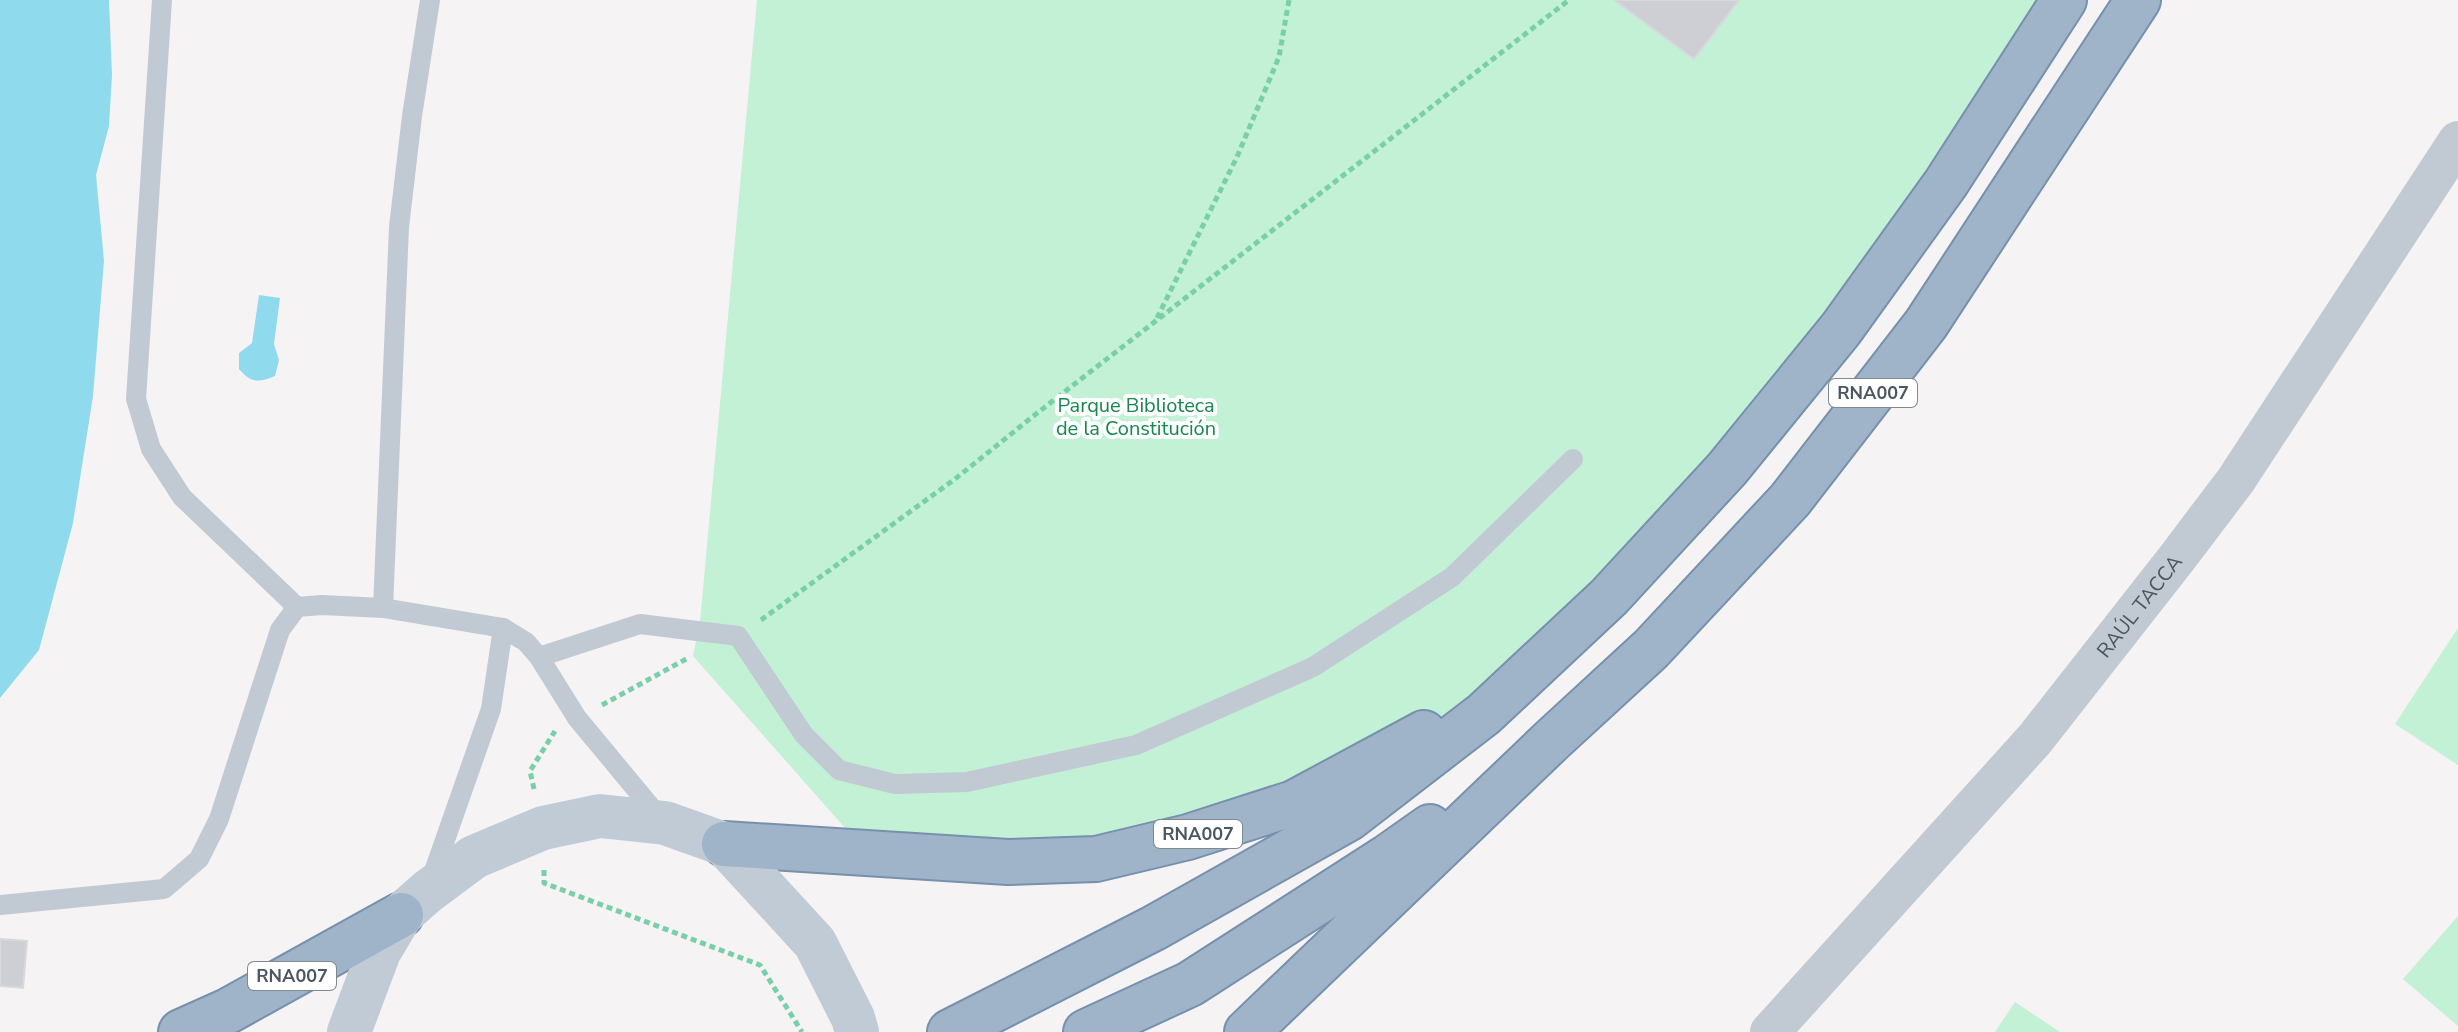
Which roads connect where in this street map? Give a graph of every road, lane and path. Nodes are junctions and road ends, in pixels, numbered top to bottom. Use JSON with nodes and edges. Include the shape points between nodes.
{"nodes":[{"id":1,"x":162,"y":0,"type":"edge"},
{"id":2,"x":430,"y":0,"type":"edge"},
{"id":3,"x":1289,"y":0,"type":"edge"},
{"id":4,"x":1569,"y":0,"type":"edge"},
{"id":5,"x":2064,"y":0,"type":"edge"},
{"id":6,"x":2138,"y":0,"type":"edge"},
{"id":7,"x":2458,"y":141,"type":"edge"},
{"id":8,"x":1155,"y":322,"type":"junction"},
{"id":9,"x":1573,"y":459,"type":"dead end"},
{"id":10,"x":1609,"y":597,"type":"junction"},
{"id":11,"x":297,"y":607,"type":"junction"},
{"id":12,"x":383,"y":608,"type":"junction"},
{"id":13,"x":503,"y":628,"type":"junction"},
{"id":14,"x":738,"y":636,"type":"junction"},
{"id":15,"x":539,"y":657,"type":"junction"},
{"id":16,"x":577,"y":718,"type":"junction"},
{"id":17,"x":1552,"y":740,"type":"junction"},
{"id":18,"x":665,"y":823,"type":"junction"},
{"id":19,"x":543,"y":828,"type":"junction"},
{"id":20,"x":724,"y":844,"type":"junction"},
{"id":21,"x":414,"y":904,"type":"junction"},
{"id":22,"x":0,"y":905,"type":"edge"},
{"id":23,"x":956,"y":1030,"type":"edge"},
{"id":24,"x":181,"y":1032,"type":"edge"},
{"id":25,"x":349,"y":1032,"type":"edge"},
{"id":26,"x":802,"y":1032,"type":"edge"},
{"id":27,"x":857,"y":1032,"type":"edge"},
{"id":28,"x":1086,"y":1032,"type":"edge"},
{"id":29,"x":1247,"y":1032,"type":"edge"},
{"id":30,"x":1770,"y":1032,"type":"edge"}],
"edges":[{"from":1,"to":11,"type":"lane","via":[[136,399],[151,449],[182,497]]},
{"from":2,"to":12,"type":"lane","via":[[399,227]]},
{"from":3,"to":8,"type":"path","via":[[1279,57]]},
{"from":4,"to":8,"type":"path"},
{"from":5,"to":10,"type":"highway","number":"RNA007","via":[[1946,183],[1841,329],[1727,469]]},
{"from":6,"to":17,"type":"highway","number":"RNA007","via":[[1926,324],[1790,500],[1651,649]]},
{"from":7,"to":30,"type":"street","name":"RAÚL TACCA","via":[[2236,480],[2177,558],[2035,739]]},
{"from":8,"to":14,"type":"path","via":[[955,479]]},
{"from":9,"to":14,"type":"lane","via":[[1452,577],[1313,667],[1136,745],[967,782],[895,784],[839,770],[804,735]]},
{"from":10,"to":20,"type":"highway","number":"RNA007","via":[[1437,726],[1294,803],[1188,837],[1096,859],[1008,862]]},
{"from":10,"to":23,"type":"highway","number":"RNA007","via":[[1484,714],[1349,818],[1154,928]]},
{"from":11,"to":12,"type":"lane"},
{"from":11,"to":22,"type":"lane","via":[[280,630],[219,819],[199,859],[164,889]]},
{"from":12,"to":13,"type":"lane"},
{"from":13,"to":15,"type":"lane"},
{"from":13,"to":21,"type":"lane","via":[[491,709]]},
{"from":14,"to":15,"type":"lane","via":[[640,624]]},
{"from":14,"to":16,"type":"path"},
{"from":15,"to":16,"type":"lane"},
{"from":16,"to":18,"type":"lane"},
{"from":16,"to":19,"type":"path","via":[[556,730],[530,771]]},
{"from":17,"to":28,"type":"highway","number":"RNA007","via":[[1386,858],[1190,984]]},
{"from":17,"to":29,"type":"highway","number":"RNA007"},
{"from":18,"to":19,"type":"main road","via":[[600,816]]},
{"from":18,"to":20,"type":"main road"},
{"from":19,"to":21,"type":"main road","via":[[474,857]]},
{"from":19,"to":26,"type":"path","via":[[544,883],[760,965]]},
{"from":20,"to":27,"type":"main road","via":[[815,943]]},
{"from":21,"to":24,"type":"highway","number":"RNA007","via":[[228,1011]]},
{"from":21,"to":25,"type":"main road","via":[[379,952]]}]}
